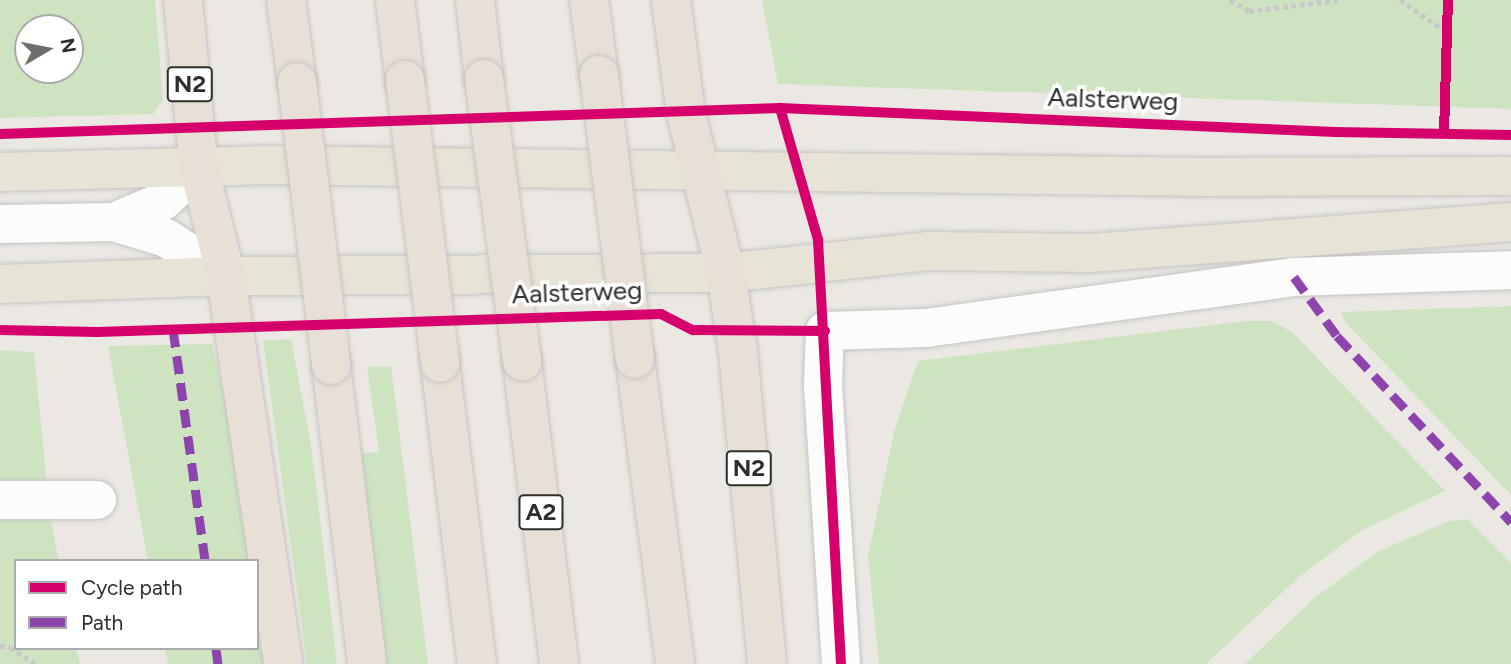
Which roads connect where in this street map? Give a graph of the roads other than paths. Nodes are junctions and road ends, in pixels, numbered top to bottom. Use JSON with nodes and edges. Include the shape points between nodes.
{"nodes":[{"id":1,"x":183,"y":0,"type":"edge"},
{"id":2,"x":286,"y":0,"type":"edge"},
{"id":3,"x":395,"y":0,"type":"edge"},
{"id":4,"x":475,"y":0,"type":"edge"},
{"id":5,"x":589,"y":0,"type":"edge"},
{"id":6,"x":671,"y":0,"type":"edge"},
{"id":7,"x":199,"y":168,"type":"junction"},
{"id":8,"x":699,"y":169,"type":"junction"},
{"id":9,"x":0,"y":172,"type":"edge"},
{"id":10,"x":1511,"y":176,"type":"edge"},
{"id":11,"x":114,"y":222,"type":"junction"},
{"id":12,"x":1511,"y":222,"type":"edge"},
{"id":13,"x":0,"y":224,"type":"edge"},
{"id":14,"x":1204,"y":244,"type":"junction"},
{"id":15,"x":1511,"y":270,"type":"edge"},
{"id":16,"x":726,"y":273,"type":"junction"},
{"id":17,"x":226,"y":276,"type":"junction"},
{"id":18,"x":1294,"y":277,"type":"junction"},
{"id":19,"x":0,"y":284,"type":"edge"},
{"id":20,"x":0,"y":500,"type":"edge"},
{"id":21,"x":97,"y":500,"type":"dead end"},
{"id":22,"x":283,"y":664,"type":"edge"},
{"id":23,"x":367,"y":664,"type":"edge"},
{"id":24,"x":477,"y":664,"type":"edge"},
{"id":25,"x":559,"y":664,"type":"edge"},
{"id":26,"x":676,"y":664,"type":"edge"},
{"id":27,"x":767,"y":664,"type":"edge"},
{"id":28,"x":841,"y":664,"type":"edge"}],
"edges":[{"from":1,"to":7,"type":"highway","number":"N2"},
{"from":2,"to":23,"type":"highway","bridge":true},
{"from":3,"to":24,"type":"highway","bridge":true},
{"from":4,"to":25,"type":"highway","number":"A2","bridge":true},
{"from":5,"to":26,"type":"highway","bridge":true},
{"from":6,"to":8,"type":"highway","via":[[686,114]]},
{"from":7,"to":8,"type":"main road"},
{"from":7,"to":9,"type":"main road"},
{"from":7,"to":11,"type":"street","via":[[163,201]]},
{"from":7,"to":17,"type":"highway"},
{"from":8,"to":10,"type":"main road","via":[[1207,177]]},
{"from":8,"to":16,"type":"highway"},
{"from":11,"to":13,"type":"street"},
{"from":11,"to":17,"type":"street","via":[[166,238]]},
{"from":12,"to":14,"type":"main road","name":"Aalsterweg"},
{"from":14,"to":16,"type":"main road","name":"Aalsterweg","via":[[1090,253],[929,251]]},
{"from":14,"to":18,"type":"street","name":"Aalsterweg","via":[[1262,259]]},
{"from":15,"to":18,"type":"street"},
{"from":16,"to":17,"type":"main road","name":"Aalsterweg"},
{"from":16,"to":27,"type":"highway","number":"N2","via":[[738,351]]},
{"from":17,"to":19,"type":"main road","name":"Aalsterweg"},
{"from":17,"to":22,"type":"highway"},
{"from":18,"to":28,"type":"street","via":[[940,326],[825,331],[823,387]]},
{"from":20,"to":21,"type":"street"}]}
